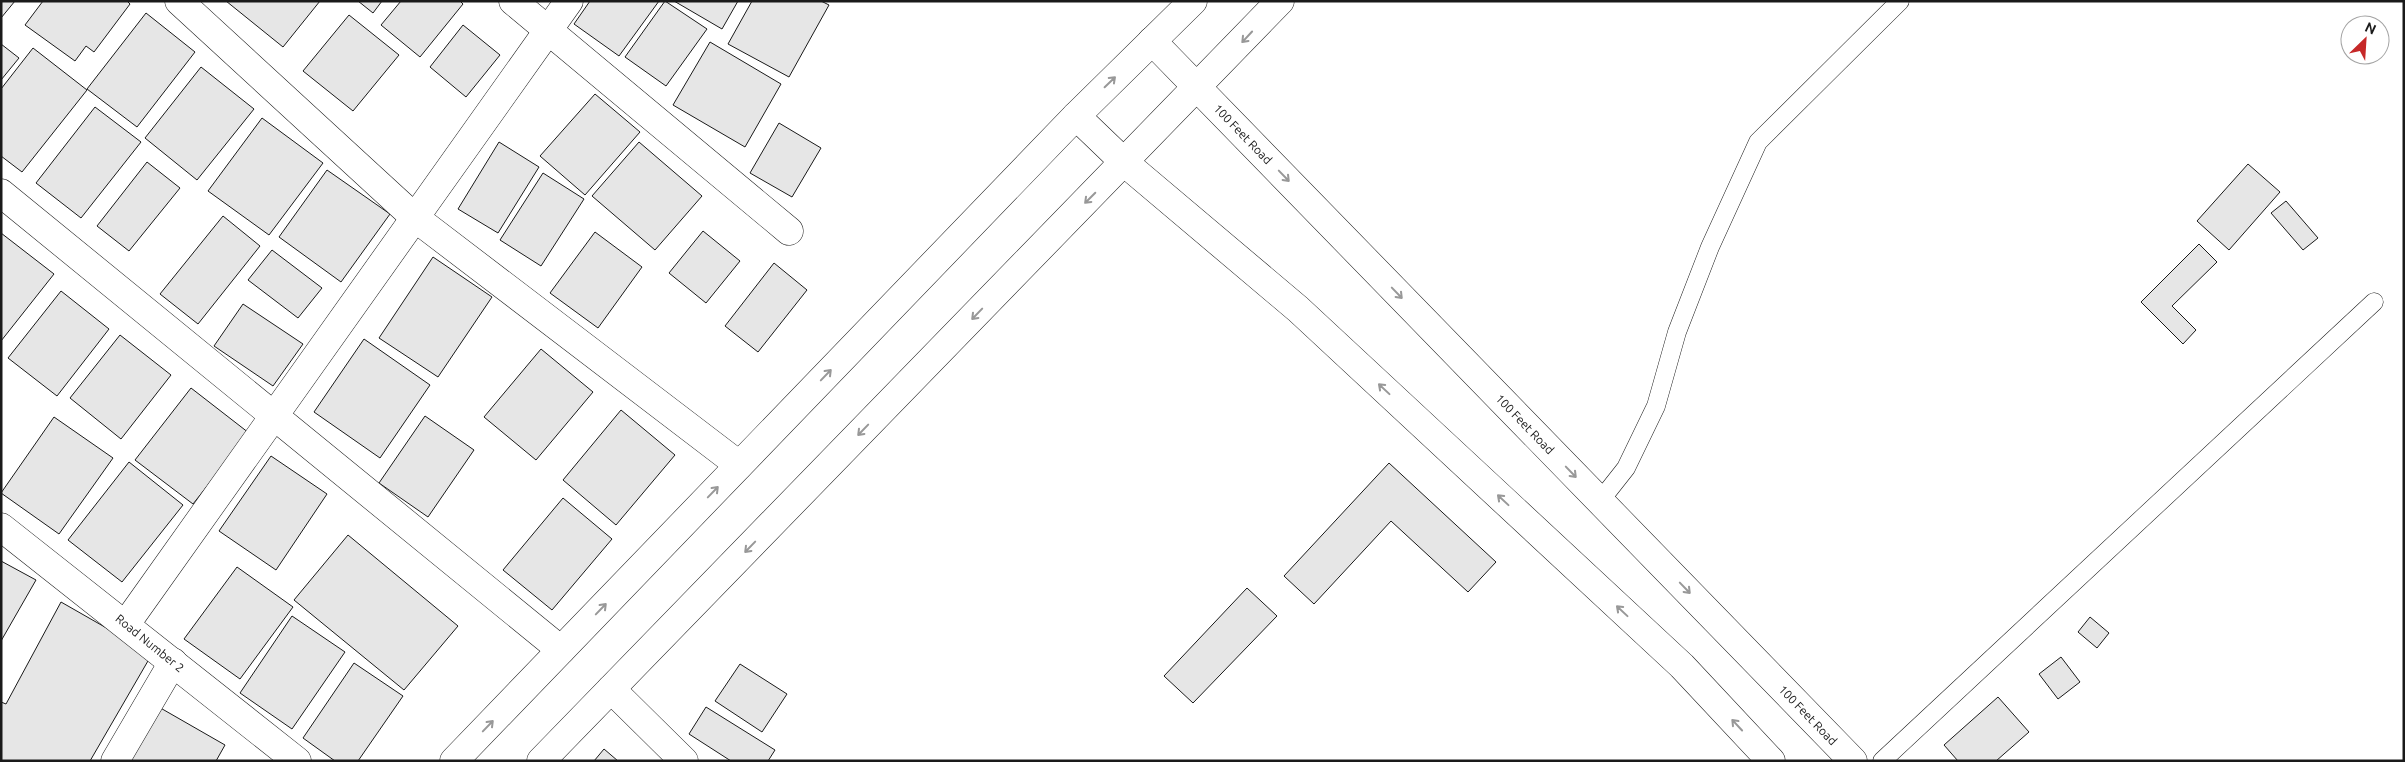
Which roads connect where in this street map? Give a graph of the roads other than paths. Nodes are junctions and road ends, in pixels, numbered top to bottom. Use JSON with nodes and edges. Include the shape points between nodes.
{"nodes":[{"id":1,"x":179,"y":1,"type":"edge"},
{"id":2,"x":513,"y":1,"type":"edge"},
{"id":3,"x":569,"y":1,"type":"edge"},
{"id":4,"x":1193,"y":1,"type":"edge"},
{"id":5,"x":1280,"y":1,"type":"edge"},
{"id":6,"x":1900,"y":1,"type":"edge"},
{"id":7,"x":549,"y":32,"type":"junction"},
{"id":8,"x":1152,"y":41,"type":"junction"},
{"id":9,"x":1198,"y":88,"type":"junction"},
{"id":10,"x":1076,"y":116,"type":"junction"},
{"id":11,"x":1124,"y":163,"type":"junction"},
{"id":12,"x":1,"y":193,"type":"edge"},
{"id":13,"x":414,"y":217,"type":"junction"},
{"id":14,"x":789,"y":231,"type":"dead end"},
{"id":15,"x":2374,"y":302,"type":"dead end"},
{"id":16,"x":275,"y":418,"type":"junction"},
{"id":17,"x":739,"y":465,"type":"junction"},
{"id":18,"x":1600,"y":501,"type":"junction"},
{"id":19,"x":1,"y":527,"type":"edge"},
{"id":20,"x":126,"y":624,"type":"junction"},
{"id":21,"x":561,"y":650,"type":"junction"},
{"id":22,"x":173,"y":662,"type":"junction"},
{"id":23,"x":611,"y":689,"type":"junction"},
{"id":24,"x":115,"y":761,"type":"edge"},
{"id":25,"x":298,"y":761,"type":"edge"},
{"id":26,"x":454,"y":761,"type":"edge"},
{"id":27,"x":541,"y":761,"type":"edge"},
{"id":28,"x":684,"y":761,"type":"edge"},
{"id":29,"x":1771,"y":761,"type":"edge"},
{"id":30,"x":1853,"y":761,"type":"edge"},
{"id":31,"x":1882,"y":761,"type":"edge"}],
"edges":[{"from":1,"to":13,"type":"main road"},
{"from":2,"to":7,"type":"main road"},
{"from":3,"to":7,"type":"main road"},
{"from":4,"to":8,"type":"main road"},
{"from":5,"to":9,"type":"main road","one_way":true},
{"from":6,"to":18,"type":"lane","via":[[1758,142],[1687,306],[1656,406],[1626,468]]},
{"from":7,"to":13,"type":"main road"},
{"from":7,"to":14,"type":"main road"},
{"from":8,"to":9,"type":"main road","name":"100 Feet Road"},
{"from":10,"to":8,"type":"main road","one_way":true},
{"from":9,"to":11,"type":"main road"},
{"from":9,"to":18,"type":"main road","name":"100 Feet Road","one_way":true},
{"from":10,"to":11,"type":"main road"},
{"from":17,"to":10,"type":"main road","one_way":true},
{"from":11,"to":23,"type":"main road","one_way":true},
{"from":29,"to":11,"type":"main road","one_way":true,"via":[[1682,666],[1298,309]]},
{"from":12,"to":16,"type":"main road"},
{"from":13,"to":16,"type":"main road"},
{"from":13,"to":17,"type":"main road"},
{"from":15,"to":31,"type":"lane"},
{"from":16,"to":20,"type":"main road"},
{"from":16,"to":21,"type":"main road"},
{"from":21,"to":17,"type":"main road","one_way":true},
{"from":18,"to":30,"type":"main road","name":"100 Feet Road","one_way":true},
{"from":19,"to":20,"type":"main road","name":"Road Number 2"},
{"from":20,"to":22,"type":"main road","name":"Road Number 2"},
{"from":26,"to":21,"type":"main road","one_way":true},
{"from":22,"to":24,"type":"main road"},
{"from":22,"to":25,"type":"main road","name":"Road Number 2"},
{"from":23,"to":27,"type":"main road"},
{"from":23,"to":28,"type":"main road"}]}
